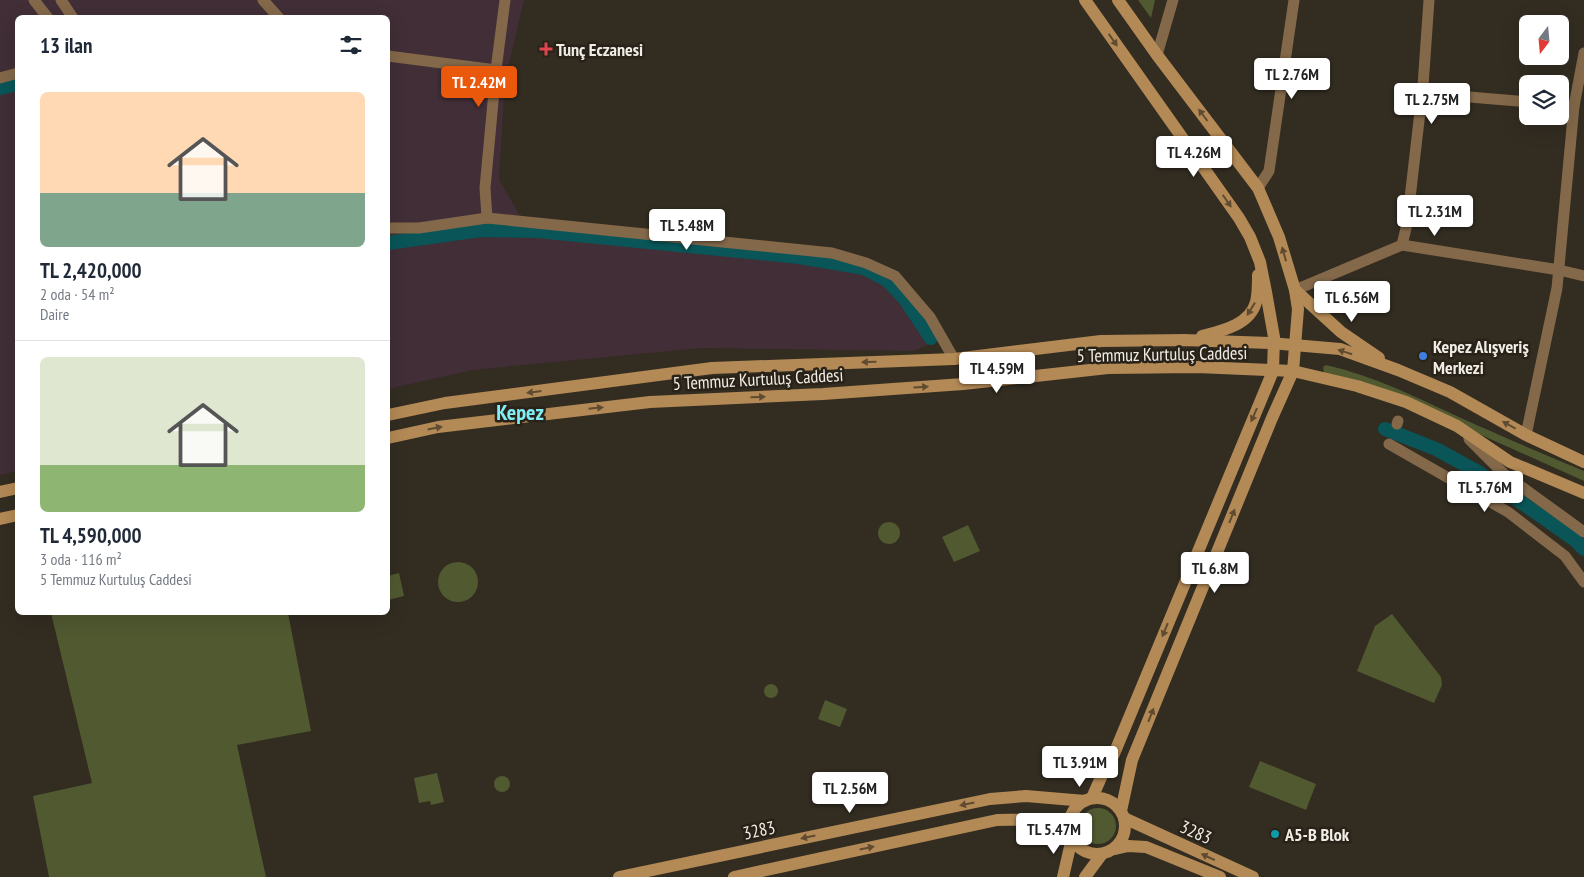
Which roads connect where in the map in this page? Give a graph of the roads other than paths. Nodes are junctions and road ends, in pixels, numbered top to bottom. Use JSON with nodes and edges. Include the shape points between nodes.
{"nodes":[{"id":1,"x":34,"y":0,"type":"edge"},
{"id":2,"x":61,"y":0,"type":"edge"},
{"id":3,"x":263,"y":0,"type":"edge"},
{"id":4,"x":505,"y":0,"type":"edge"},
{"id":5,"x":1085,"y":0,"type":"edge"},
{"id":6,"x":1118,"y":0,"type":"edge"},
{"id":7,"x":1173,"y":0,"type":"edge"},
{"id":8,"x":1294,"y":0,"type":"edge"},
{"id":9,"x":1429,"y":0,"type":"edge"},
{"id":10,"x":46,"y":15,"type":"edge"},
{"id":11,"x":72,"y":15,"type":"edge"},
{"id":12,"x":276,"y":15,"type":"edge"},
{"id":13,"x":1584,"y":52,"type":"edge"},
{"id":14,"x":1157,"y":55,"type":"junction"},
{"id":15,"x":390,"y":56,"type":"edge"},
{"id":16,"x":496,"y":70,"type":"junction"},
{"id":17,"x":15,"y":74,"type":"edge"},
{"id":18,"x":0,"y":78,"type":"edge"},
{"id":19,"x":1422,"y":93,"type":"junction"},
{"id":20,"x":1519,"y":101,"type":"edge"},
{"id":21,"x":1569,"y":105,"type":"edge"},
{"id":22,"x":1574,"y":106,"type":"junction"},
{"id":23,"x":1258,"y":188,"type":"junction"},
{"id":24,"x":487,"y":218,"type":"junction"},
{"id":25,"x":390,"y":228,"type":"edge"},
{"id":26,"x":1402,"y":245,"type":"junction"},
{"id":27,"x":1260,"y":262,"type":"junction"},
{"id":28,"x":1559,"y":270,"type":"junction"},
{"id":29,"x":1584,"y":276,"type":"edge"},
{"id":30,"x":1295,"y":290,"type":"junction"},
{"id":31,"x":1184,"y":340,"type":"junction"},
{"id":32,"x":1274,"y":344,"type":"junction"},
{"id":33,"x":1296,"y":345,"type":"junction"},
{"id":34,"x":954,"y":359,"type":"junction"},
{"id":35,"x":1398,"y":370,"type":"junction"},
{"id":36,"x":1273,"y":371,"type":"junction"},
{"id":37,"x":1294,"y":371,"type":"junction"},
{"id":38,"x":390,"y":414,"type":"edge"},
{"id":39,"x":1457,"y":426,"type":"junction"},
{"id":40,"x":1526,"y":435,"type":"junction"},
{"id":41,"x":390,"y":438,"type":"edge"},
{"id":42,"x":1389,"y":444,"type":"dead end"},
{"id":43,"x":1584,"y":462,"type":"edge"},
{"id":44,"x":15,"y":489,"type":"edge"},
{"id":45,"x":0,"y":492,"type":"edge"},
{"id":46,"x":1584,"y":493,"type":"edge"},
{"id":47,"x":15,"y":516,"type":"edge"},
{"id":48,"x":0,"y":519,"type":"edge"},
{"id":49,"x":1584,"y":532,"type":"edge"},
{"id":50,"x":1584,"y":582,"type":"edge"},
{"id":51,"x":1088,"y":800,"type":"junction"},
{"id":52,"x":1123,"y":815,"type":"junction"},
{"id":53,"x":1071,"y":835,"type":"junction"},
{"id":54,"x":1115,"y":848,"type":"junction"},
{"id":55,"x":1102,"y":854,"type":"junction"},
{"id":56,"x":619,"y":877,"type":"edge"},
{"id":57,"x":734,"y":877,"type":"edge"},
{"id":58,"x":1063,"y":877,"type":"edge"},
{"id":59,"x":1085,"y":877,"type":"edge"},
{"id":60,"x":1220,"y":877,"type":"edge"},
{"id":61,"x":1253,"y":877,"type":"edge"}],
"edges":[{"from":1,"to":10,"type":"street"},
{"from":2,"to":11,"type":"street"},
{"from":3,"to":12,"type":"street"},
{"from":4,"to":16,"type":"street"},
{"from":5,"to":27,"type":"main road","one_way":true,"via":[[1239,218]]},
{"from":6,"to":14,"type":"main road"},
{"from":7,"to":14,"type":"street"},
{"from":8,"to":23,"type":"street","via":[[1268,171]]},
{"from":9,"to":19,"type":"street"},
{"from":13,"to":22,"type":"street"},
{"from":23,"to":14,"type":"main road","one_way":true},
{"from":15,"to":16,"type":"street"},
{"from":16,"to":24,"type":"street","via":[[485,188]]},
{"from":17,"to":18,"type":"street"},
{"from":19,"to":20,"type":"street"},
{"from":19,"to":26,"type":"street"},
{"from":21,"to":22,"type":"street"},
{"from":22,"to":28,"type":"street"},
{"from":30,"to":23,"type":"main road","one_way":true,"via":[[1279,237]]},
{"from":24,"to":25,"type":"street","via":[[419,228]]},
{"from":24,"to":34,"type":"street","via":[[816,251],[866,263],[895,276],[930,318]]},
{"from":26,"to":28,"type":"street"},
{"from":26,"to":30,"type":"street"},
{"from":27,"to":31,"type":"main road","one_way":true,"via":[[1252,312],[1225,330]]},
{"from":27,"to":32,"type":"main road"},
{"from":28,"to":29,"type":"street"},
{"from":28,"to":40,"type":"street"},
{"from":30,"to":33,"type":"main road","via":[[1298,309]]},
{"from":30,"to":35,"type":"main road","via":[[1341,332]]},
{"from":31,"to":32,"type":"main road","name":"5 Temmuz Kurtuluş Caddesi"},
{"from":31,"to":34,"type":"main road","name":"5 Temmuz Kurtuluş Caddesi","via":[[1101,341]]},
{"from":32,"to":33,"type":"main road","name":"5 Temmuz Kurtuluş Caddesi"},
{"from":32,"to":36,"type":"main road"},
{"from":35,"to":33,"type":"main road","name":"5 Temmuz Kurtuluş Caddesi","one_way":true,"via":[[1340,349]]},
{"from":33,"to":37,"type":"main road"},
{"from":34,"to":38,"type":"main road","name":"5 Temmuz Kurtuluş Caddesi","one_way":true,"via":[[712,368],[445,403]]},
{"from":40,"to":35,"type":"main road","name":"5 Temmuz Kurtuluş Caddesi","one_way":true,"via":[[1450,392]]},
{"from":36,"to":37,"type":"main road","name":"5 Temmuz Kurtuluş Caddesi"},
{"from":41,"to":36,"type":"main road","name":"5 Temmuz Kurtuluş Caddesi","one_way":true,"via":[[438,427],[650,402],[963,384],[1108,368],[1197,367]]},
{"from":36,"to":51,"type":"main road","one_way":true,"via":[[1114,754]]},
{"from":37,"to":39,"type":"main road","name":"5 Temmuz Kurtuluş Caddesi","via":[[1406,402]]},
{"from":52,"to":37,"type":"main road","one_way":true,"via":[[1132,760]]},
{"from":39,"to":46,"type":"main road","name":"5 Temmuz Kurtuluş Caddesi","via":[[1510,462]]},
{"from":39,"to":49,"type":"street","via":[[1504,474]]},
{"from":40,"to":43,"type":"main road","name":"5 Temmuz Kurtuluş Caddesi"},
{"from":42,"to":50,"type":"street","via":[[1508,512],[1565,556]]},
{"from":44,"to":45,"type":"main road"},
{"from":47,"to":48,"type":"main road"},
{"from":51,"to":52,"type":"main road","via":[[1099,798],[1112,802]]},
{"from":51,"to":53,"type":"main road","via":[[1072,814]]},
{"from":51,"to":56,"type":"main road","name":"3283","one_way":true,"via":[[1026,796],[990,799]]},
{"from":52,"to":54,"type":"main road","via":[[1125,831]]},
{"from":61,"to":52,"type":"main road","name":"3283","one_way":true},
{"from":53,"to":55,"type":"main road","via":[[1087,853]]},
{"from":57,"to":53,"type":"main road","one_way":true,"via":[[997,820],[1026,819],[1053,824]]},
{"from":53,"to":58,"type":"main road"},
{"from":54,"to":55,"type":"main road"},
{"from":54,"to":60,"type":"main road","name":"3283","via":[[1146,846]]},
{"from":55,"to":59,"type":"main road"}]}
